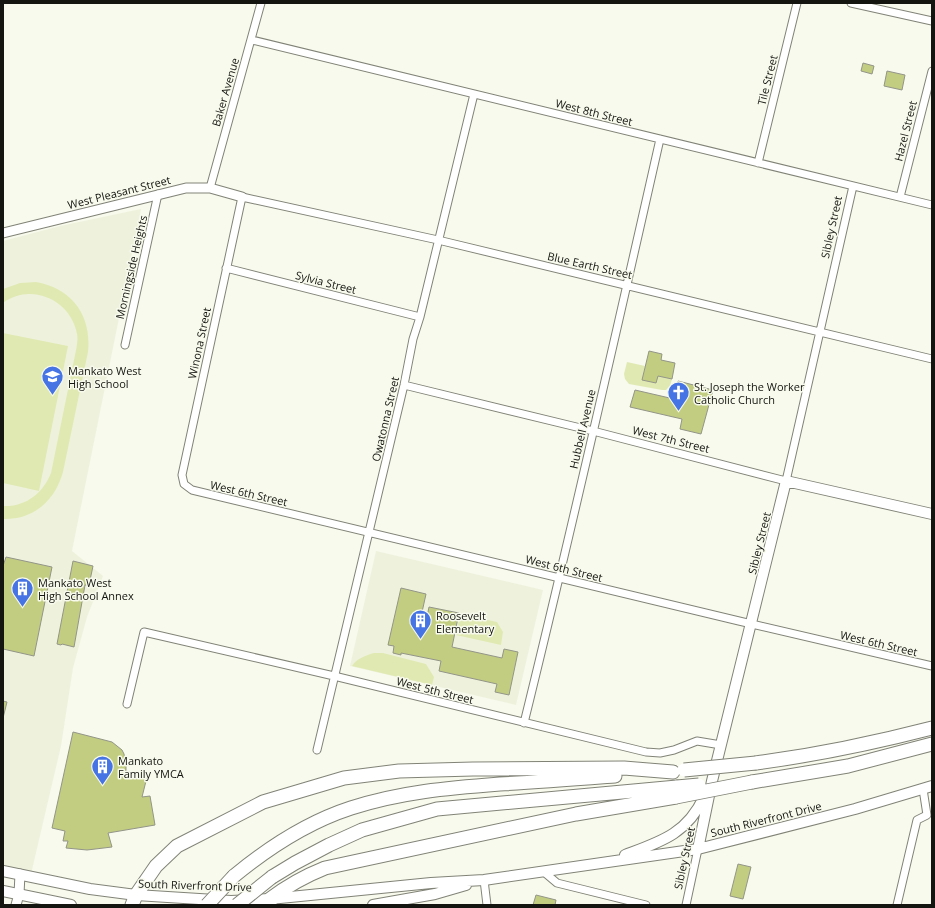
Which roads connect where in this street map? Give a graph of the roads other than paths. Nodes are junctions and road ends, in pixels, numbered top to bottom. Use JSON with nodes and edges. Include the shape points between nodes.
{"nodes":[{"id":1,"x":261,"y":3,"type":"edge"},
{"id":2,"x":797,"y":3,"type":"edge"},
{"id":3,"x":851,"y":3,"type":"edge"},
{"id":4,"x":932,"y":21,"type":"edge"},
{"id":5,"x":252,"y":40,"type":"junction"},
{"id":6,"x":932,"y":71,"type":"edge"},
{"id":7,"x":474,"y":94,"type":"junction"},
{"id":8,"x":660,"y":139,"type":"junction"},
{"id":9,"x":758,"y":163,"type":"junction"},
{"id":10,"x":853,"y":186,"type":"junction"},
{"id":11,"x":210,"y":188,"type":"junction"},
{"id":12,"x":158,"y":194,"type":"junction"},
{"id":13,"x":242,"y":197,"type":"junction"},
{"id":14,"x":900,"y":197,"type":"junction"},
{"id":15,"x":932,"y":205,"type":"edge"},
{"id":16,"x":3,"y":233,"type":"edge"},
{"id":17,"x":438,"y":240,"type":"junction"},
{"id":18,"x":226,"y":268,"type":"junction"},
{"id":19,"x":628,"y":285,"type":"junction"},
{"id":20,"x":420,"y":317,"type":"junction"},
{"id":21,"x":820,"y":333,"type":"junction"},
{"id":22,"x":125,"y":345,"type":"dead end"},
{"id":23,"x":932,"y":359,"type":"edge"},
{"id":24,"x":404,"y":385,"type":"junction"},
{"id":25,"x":593,"y":431,"type":"junction"},
{"id":26,"x":786,"y":480,"type":"junction"},
{"id":27,"x":192,"y":490,"type":"joint"},
{"id":28,"x":932,"y":514,"type":"edge"},
{"id":29,"x":369,"y":532,"type":"junction"},
{"id":30,"x":559,"y":578,"type":"junction"},
{"id":31,"x":751,"y":624,"type":"junction"},
{"id":32,"x":932,"y":666,"type":"edge"},
{"id":33,"x":334,"y":676,"type":"junction"},
{"id":34,"x":127,"y":704,"type":"dead end"},
{"id":35,"x":524,"y":723,"type":"junction"},
{"id":36,"x":932,"y":728,"type":"edge"},
{"id":37,"x":932,"y":744,"type":"edge"},
{"id":38,"x":721,"y":745,"type":"junction"},
{"id":39,"x":317,"y":750,"type":"dead end"},
{"id":40,"x":679,"y":771,"type":"junction"},
{"id":41,"x":712,"y":781,"type":"junction"},
{"id":42,"x":927,"y":788,"type":"edge"},
{"id":43,"x":676,"y":792,"type":"junction"},
{"id":44,"x":930,"y":816,"type":"edge"},
{"id":45,"x":698,"y":849,"type":"junction"},
{"id":46,"x":606,"y":862,"type":"junction"},
{"id":47,"x":3,"y":871,"type":"edge"},
{"id":48,"x":544,"y":872,"type":"junction"},
{"id":49,"x":20,"y":874,"type":"junction"},
{"id":50,"x":484,"y":880,"type":"junction"},
{"id":51,"x":3,"y":891,"type":"edge"},
{"id":52,"x":19,"y":894,"type":"junction"},
{"id":53,"x":134,"y":900,"type":"edge"},
{"id":54,"x":269,"y":903,"type":"edge"},
{"id":55,"x":16,"y":905,"type":"edge"},
{"id":56,"x":71,"y":905,"type":"edge"},
{"id":57,"x":208,"y":905,"type":"edge"},
{"id":58,"x":237,"y":905,"type":"edge"},
{"id":59,"x":373,"y":905,"type":"edge"},
{"id":60,"x":487,"y":905,"type":"edge"},
{"id":61,"x":646,"y":905,"type":"edge"},
{"id":62,"x":686,"y":905,"type":"edge"},
{"id":63,"x":898,"y":905,"type":"edge"}],
"edges":[{"from":1,"to":5,"type":"street","name":"Baker Avenue"},
{"from":2,"to":9,"type":"street","name":"Tile Street"},
{"from":3,"to":4,"type":"street"},
{"from":5,"to":7,"type":"street","name":"West 8th Street"},
{"from":5,"to":11,"type":"street","name":"Baker Avenue"},
{"from":6,"to":14,"type":"street","name":"Hazel Street"},
{"from":7,"to":8,"type":"street","name":"West 8th Street"},
{"from":7,"to":17,"type":"street","name":"Owatonna Street"},
{"from":8,"to":9,"type":"street","name":"West 8th Street"},
{"from":8,"to":19,"type":"street","name":"Hubbell Avenue"},
{"from":9,"to":10,"type":"street","name":"West 8th Street"},
{"from":10,"to":14,"type":"street","name":"West 8th Street"},
{"from":10,"to":21,"type":"street","name":"Sibley Street"},
{"from":11,"to":12,"type":"street","name":"West Pleasant Street","via":[[186,188]]},
{"from":11,"to":13,"type":"street","name":"West Pleasant Street"},
{"from":12,"to":16,"type":"street","name":"West Pleasant Street"},
{"from":12,"to":22,"type":"street","name":"Morningside Heights"},
{"from":13,"to":17,"type":"street","name":"Blue Earth Street"},
{"from":13,"to":18,"type":"street","name":"Winona Street"},
{"from":14,"to":15,"type":"street","name":"West 8th Street"},
{"from":17,"to":19,"type":"street","name":"Blue Earth Street"},
{"from":17,"to":20,"type":"street","name":"Owatonna Street"},
{"from":18,"to":20,"type":"street","name":"Sylvia Street"},
{"from":18,"to":27,"type":"street","name":"Winona Street","via":[[182,475],[184,484]]},
{"from":19,"to":21,"type":"street","name":"Blue Earth Street"},
{"from":19,"to":25,"type":"street","name":"Hubbell Avenue"},
{"from":20,"to":24,"type":"street","name":"Owatonna Street"},
{"from":21,"to":23,"type":"street","name":"Blue Earth Street"},
{"from":21,"to":26,"type":"street","name":"Sibley Street"},
{"from":24,"to":25,"type":"street","name":"West 7th Street"},
{"from":24,"to":29,"type":"street","name":"Owatonna Street"},
{"from":25,"to":26,"type":"street","name":"West 7th Street"},
{"from":25,"to":30,"type":"street","name":"Hubbell Avenue"},
{"from":26,"to":28,"type":"main road","name":"West 7th Street"},
{"from":26,"to":31,"type":"main road","name":"Sibley Street"},
{"from":27,"to":29,"type":"street","name":"West 6th Street"},
{"from":29,"to":30,"type":"street","name":"West 6th Street"},
{"from":29,"to":33,"type":"street","name":"Owatonna Street"},
{"from":30,"to":31,"type":"street","name":"West 6th Street"},
{"from":30,"to":35,"type":"street","name":"Hubbell Avenue"},
{"from":31,"to":32,"type":"street","name":"West 6th Street"},
{"from":31,"to":38,"type":"main road","name":"Sibley Street"},
{"from":33,"to":34,"type":"street","name":"West 5th Street","via":[[144,632]]},
{"from":33,"to":35,"type":"street","name":"West 5th Street"},
{"from":33,"to":39,"type":"street","name":"Owatonna Street"},
{"from":35,"to":38,"type":"street","name":"West 5th Street","via":[[646,752],[674,750],[697,741]]},
{"from":36,"to":40,"type":"highway","bridge":true,"via":[[805,757]]},
{"from":37,"to":43,"type":"highway","bridge":true,"via":[[848,766]]},
{"from":38,"to":41,"type":"main road","name":"Sibley Street"},
{"from":40,"to":53,"type":"highway","via":[[624,768],[473,769],[399,771],[344,778],[263,802],[177,846],[156,866]]},
{"from":40,"to":57,"type":"highway","bridge":true,"via":[[426,790],[349,808],[318,821],[257,858],[234,876]]},
{"from":41,"to":45,"type":"main road","name":"Sibley Street"},
{"from":41,"to":46,"type":"main road","via":[[698,810],[670,837]]},
{"from":42,"to":44,"type":"street"},
{"from":42,"to":45,"type":"main road","name":"South Riverfront Drive"},
{"from":43,"to":54,"type":"highway","via":[[325,868],[306,875],[285,888]]},
{"from":43,"to":58,"type":"highway","bridge":true,"via":[[437,809],[362,830],[329,845],[272,877]]},
{"from":44,"to":63,"type":"street","via":[[917,820]]},
{"from":45,"to":46,"type":"main road","name":"South Riverfront Drive"},
{"from":45,"to":62,"type":"street","name":"Sibley Street"},
{"from":46,"to":48,"type":"main road","name":"South Riverfront Drive"},
{"from":47,"to":49,"type":"main road","name":"South Riverfront Drive"},
{"from":48,"to":50,"type":"main road","name":"South Riverfront Drive"},
{"from":48,"to":61,"type":"street","via":[[558,883]]},
{"from":49,"to":52,"type":"street"},
{"from":49,"to":53,"type":"main road","name":"South Riverfront Drive"},
{"from":50,"to":54,"type":"main road","name":"South Riverfront Drive","via":[[431,883]]},
{"from":50,"to":59,"type":"main road","name":"South Riverfront Drive","via":[[435,894]]},
{"from":50,"to":60,"type":"street"},
{"from":51,"to":52,"type":"main road"},
{"from":52,"to":55,"type":"street"},
{"from":52,"to":56,"type":"main road"},
{"from":53,"to":54,"type":"main road","name":"South Riverfront Drive"}]}
